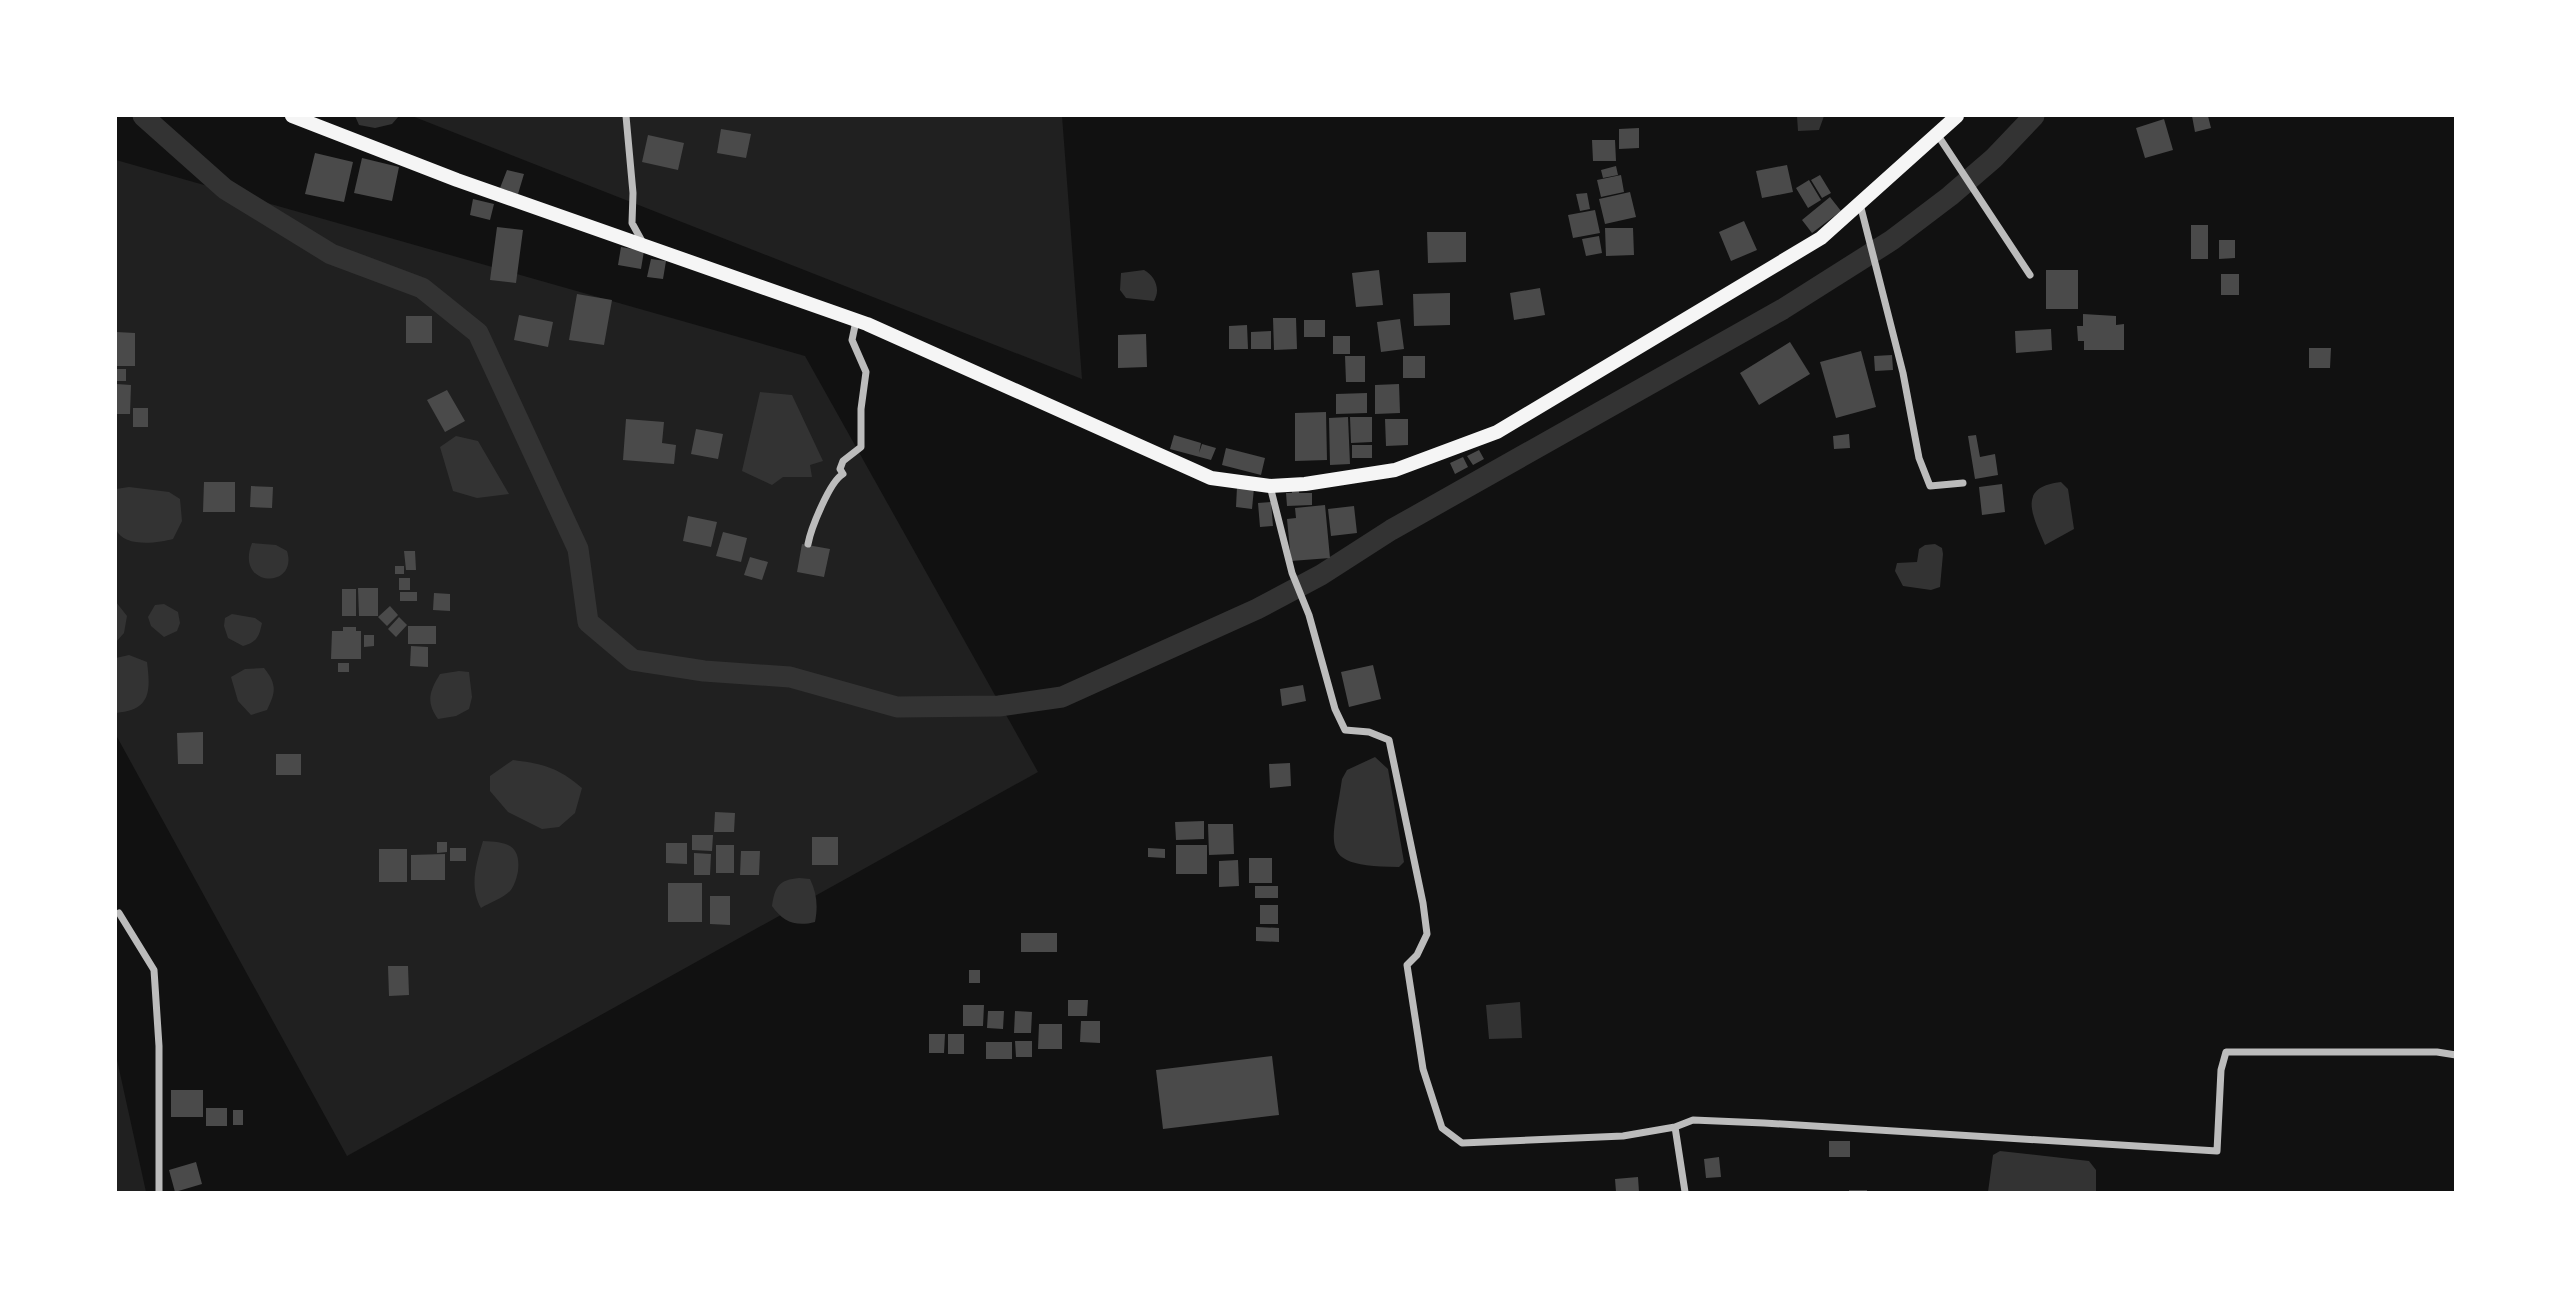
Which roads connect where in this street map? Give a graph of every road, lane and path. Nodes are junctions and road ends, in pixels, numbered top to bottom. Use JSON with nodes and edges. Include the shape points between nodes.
{"nodes":[{"id":1,"x":292,"y":116,"type":"edge"},
{"id":2,"x":626,"y":116,"type":"edge"},
{"id":3,"x":1957,"y":116,"type":"edge"},
{"id":4,"x":1937,"y":134,"type":"junction"},
{"id":5,"x":1860,"y":203,"type":"junction"},
{"id":6,"x":645,"y":246,"type":"junction"},
{"id":7,"x":2030,"y":275,"type":"dead end"},
{"id":8,"x":857,"y":320,"type":"junction"},
{"id":9,"x":1963,"y":483,"type":"dead end"},
{"id":10,"x":1270,"y":486,"type":"junction"},
{"id":11,"x":808,"y":544,"type":"dead end"},
{"id":12,"x":119,"y":913,"type":"dead end"},
{"id":13,"x":2455,"y":1055,"type":"edge"},
{"id":14,"x":1675,"y":1127,"type":"junction"},
{"id":15,"x":159,"y":1192,"type":"edge"},
{"id":16,"x":1685,"y":1192,"type":"edge"}],
"edges":[{"from":1,"to":6,"type":"main road"},
{"from":2,"to":6,"type":"street","via":[[632,223]]},
{"from":3,"to":4,"type":"main road"},
{"from":4,"to":5,"type":"main road"},
{"from":4,"to":7,"type":"street"},
{"from":5,"to":9,"type":"street","via":[[1903,373],[1919,458],[1930,486]]},
{"from":5,"to":10,"type":"main road","via":[[1821,238],[1497,432],[1395,470]]},
{"from":6,"to":8,"type":"main road"},
{"from":8,"to":10,"type":"main road","via":[[1211,478]]},
{"from":8,"to":11,"type":"street","via":[[852,340],[866,372],[861,447],[843,461],[843,474],[830,488]]},
{"from":10,"to":14,"type":"street","via":[[1335,709],[1345,730],[1389,740],[1427,934],[1407,965],[1408,984],[1423,1069],[1442,1128],[1462,1143],[1623,1136]]},
{"from":12,"to":15,"type":"street","via":[[154,970]]},
{"from":13,"to":14,"type":"street","via":[[2226,1052],[2217,1150],[1764,1123],[1693,1120]]},
{"from":14,"to":16,"type":"street"}]}
